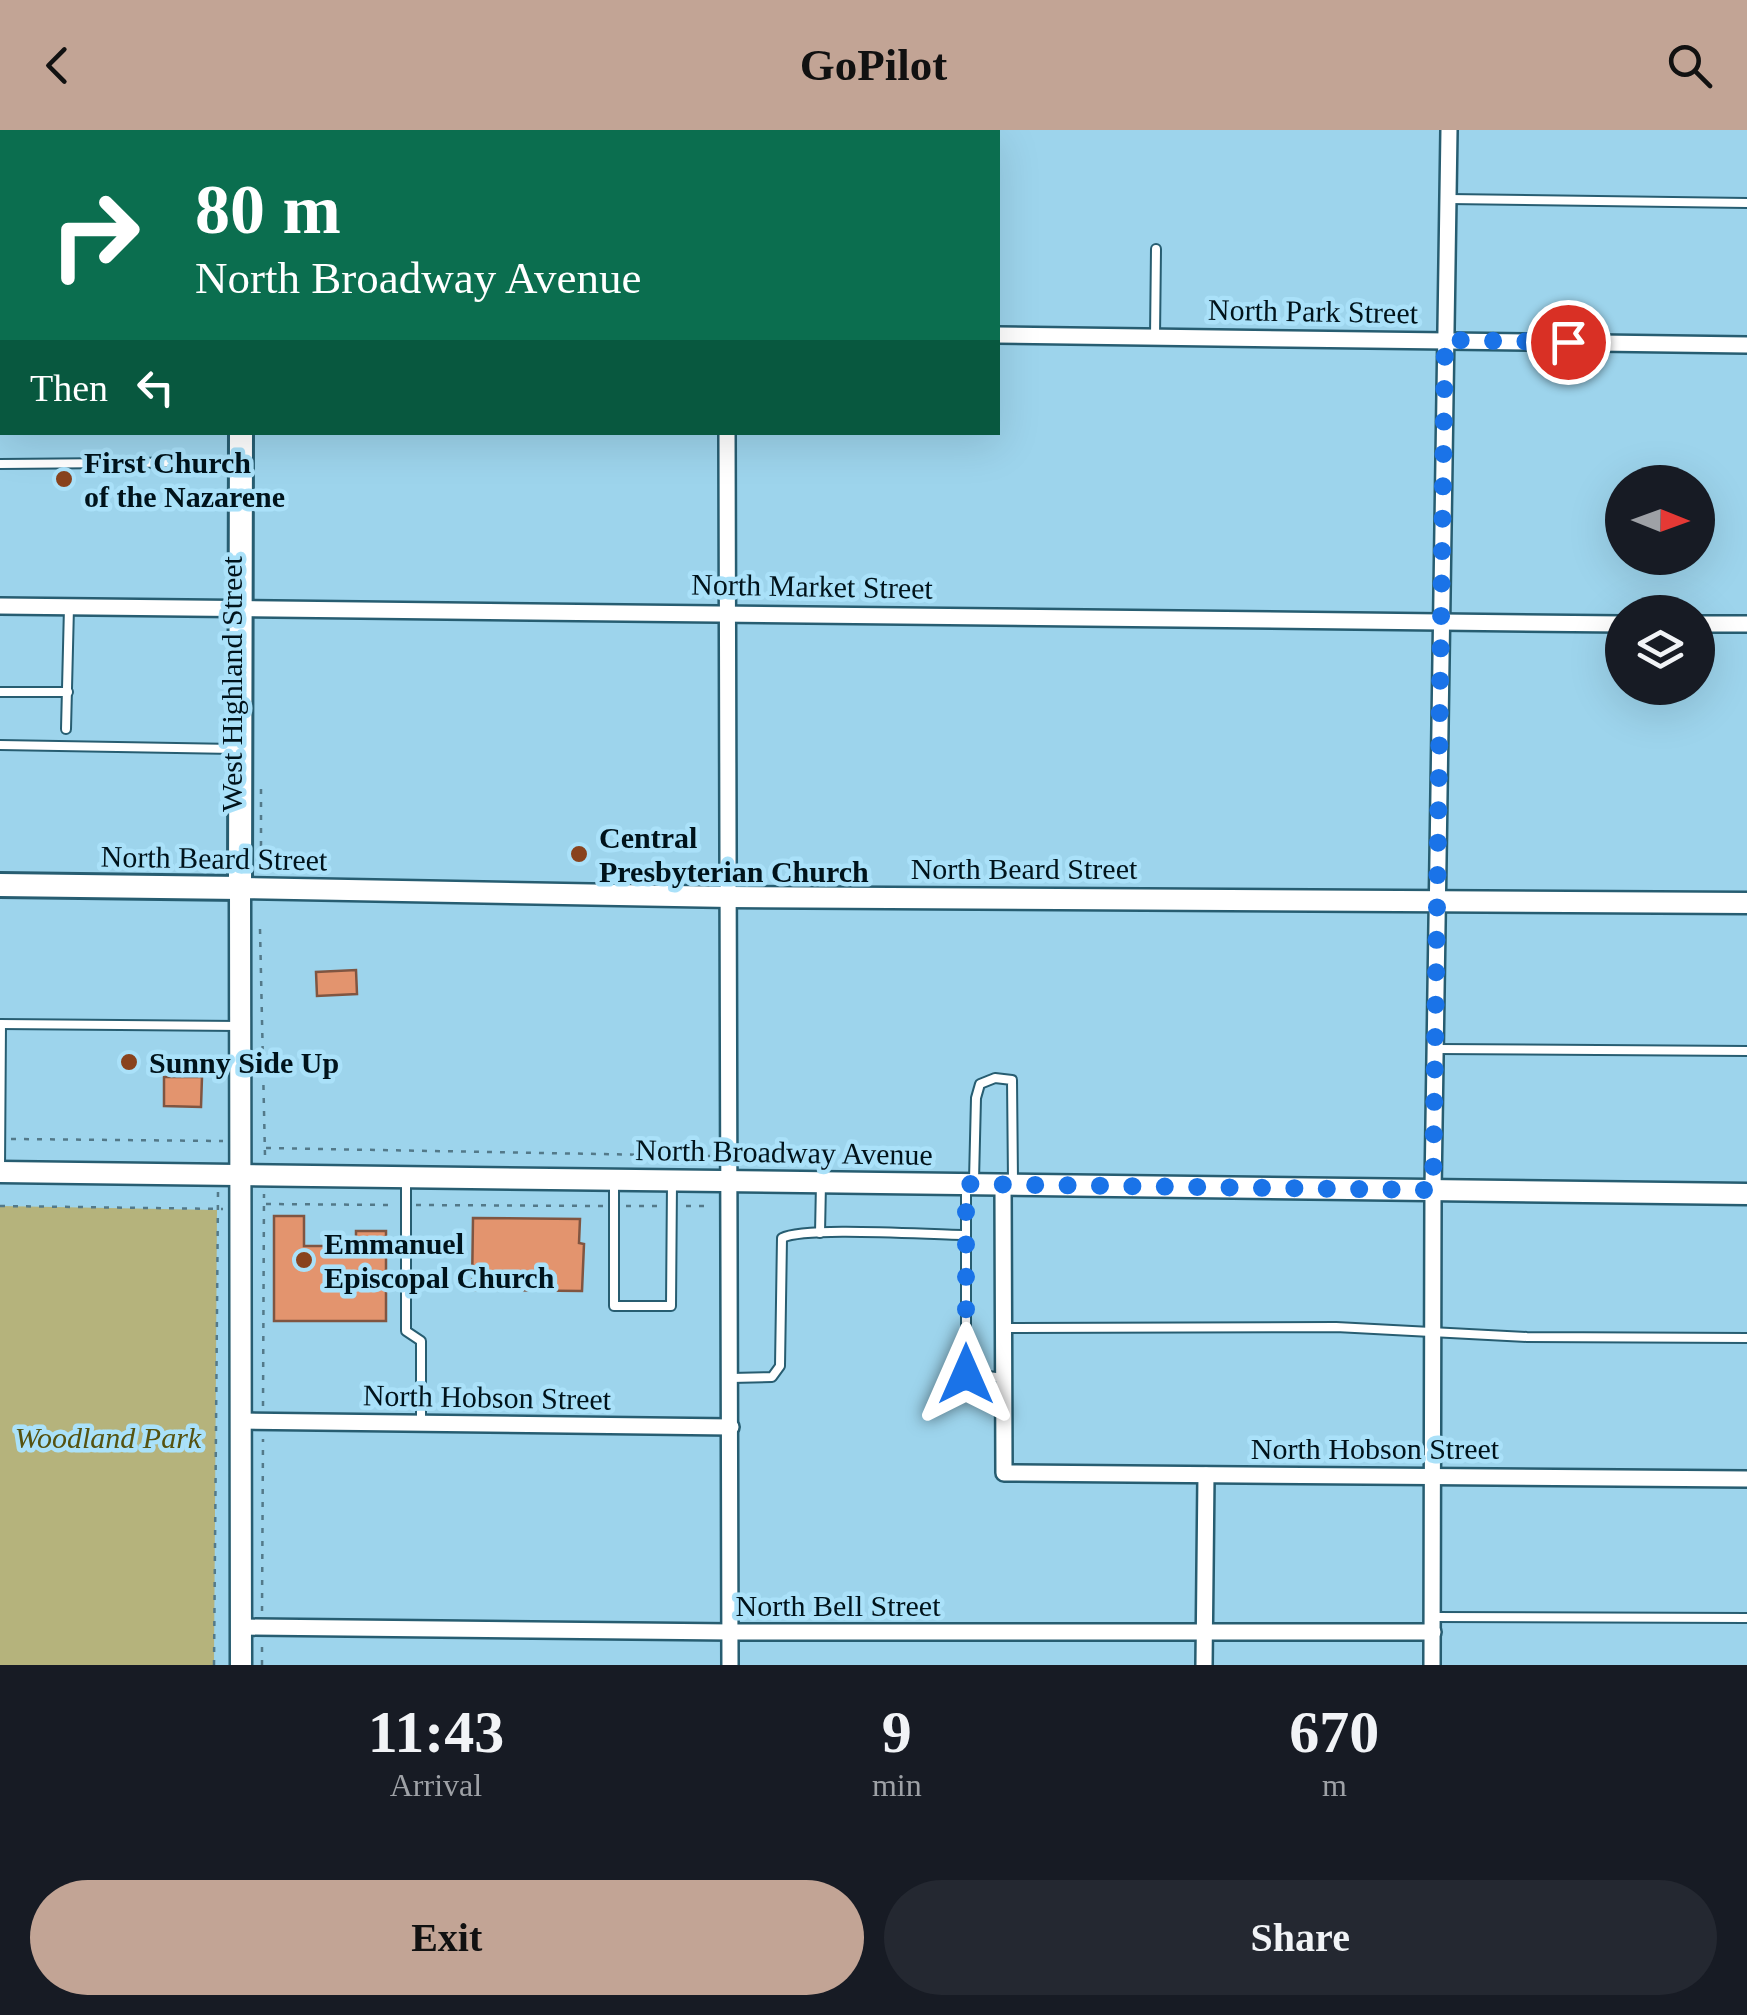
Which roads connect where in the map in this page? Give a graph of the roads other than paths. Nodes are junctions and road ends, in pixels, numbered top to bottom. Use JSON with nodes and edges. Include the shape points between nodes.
{"nodes":[{"id":1,"x":1450,"y":130,"type":"edge"},
{"id":2,"x":1448,"y":199,"type":"junction"},
{"id":3,"x":1747,"y":203,"type":"edge"},
{"id":4,"x":1156,"y":249,"type":"dead end"},
{"id":5,"x":1000,"y":335,"type":"edge"},
{"id":6,"x":1155,"y":337,"type":"junction"},
{"id":7,"x":1445,"y":340,"type":"junction"},
{"id":8,"x":1747,"y":345,"type":"edge"},
{"id":9,"x":241,"y":435,"type":"edge"},
{"id":10,"x":727,"y":435,"type":"edge"},
{"id":11,"x":241,"y":462,"type":"junction"},
{"id":12,"x":0,"y":464,"type":"edge"},
{"id":13,"x":0,"y":606,"type":"edge"},
{"id":14,"x":69,"y":607,"type":"junction"},
{"id":15,"x":240,"y":610,"type":"junction"},
{"id":16,"x":726,"y":612,"type":"junction"},
{"id":17,"x":1442,"y":622,"type":"junction"},
{"id":18,"x":1605,"y":624,"type":"edge"},
{"id":19,"x":1715,"y":624,"type":"edge"},
{"id":20,"x":1747,"y":624,"type":"edge"},
{"id":21,"x":0,"y":692,"type":"edge"},
{"id":22,"x":68,"y":692,"type":"junction"},
{"id":23,"x":66,"y":729,"type":"dead end"},
{"id":24,"x":0,"y":746,"type":"edge"},
{"id":25,"x":240,"y":750,"type":"junction"},
{"id":26,"x":0,"y":885,"type":"edge"},
{"id":27,"x":251,"y":888,"type":"junction"},
{"id":28,"x":730,"y":896,"type":"junction"},
{"id":29,"x":1438,"y":901,"type":"junction"},
{"id":30,"x":1747,"y":903,"type":"edge"},
{"id":31,"x":0,"y":1024,"type":"edge"},
{"id":32,"x":240,"y":1026,"type":"junction"},
{"id":33,"x":1435,"y":1048,"type":"junction"},
{"id":34,"x":1747,"y":1051,"type":"edge"},
{"id":35,"x":0,"y":1139,"type":"edge"},
{"id":36,"x":0,"y":1172,"type":"edge"},
{"id":37,"x":230,"y":1175,"type":"junction"},
{"id":38,"x":406,"y":1177,"type":"junction"},
{"id":39,"x":614,"y":1180,"type":"junction"},
{"id":40,"x":672,"y":1181,"type":"junction"},
{"id":41,"x":731,"y":1182,"type":"junction"},
{"id":42,"x":821,"y":1182,"type":"junction"},
{"id":43,"x":970,"y":1184,"type":"junction"},
{"id":44,"x":1008,"y":1185,"type":"junction"},
{"id":45,"x":1433,"y":1190,"type":"junction"},
{"id":46,"x":1747,"y":1194,"type":"edge"},
{"id":47,"x":820,"y":1233,"type":"junction"},
{"id":48,"x":966,"y":1235,"type":"junction"},
{"id":49,"x":1004,"y":1328,"type":"junction"},
{"id":50,"x":1432,"y":1334,"type":"junction"},
{"id":51,"x":1747,"y":1338,"type":"edge"},
{"id":52,"x":731,"y":1378,"type":"junction"},
{"id":53,"x":1003,"y":1378,"type":"junction"},
{"id":54,"x":242,"y":1421,"type":"junction"},
{"id":55,"x":421,"y":1423,"type":"junction"},
{"id":56,"x":731,"y":1427,"type":"junction"},
{"id":57,"x":1206,"y":1475,"type":"junction"},
{"id":58,"x":1431,"y":1475,"type":"junction"},
{"id":59,"x":1747,"y":1479,"type":"edge"},
{"id":60,"x":1747,"y":1618,"type":"edge"},
{"id":61,"x":1433,"y":1624,"type":"junction"},
{"id":62,"x":242,"y":1628,"type":"junction"},
{"id":63,"x":731,"y":1632,"type":"junction"},
{"id":64,"x":1205,"y":1633,"type":"junction"},
{"id":65,"x":242,"y":1665,"type":"edge"},
{"id":66,"x":730,"y":1665,"type":"edge"},
{"id":67,"x":1204,"y":1665,"type":"edge"},
{"id":68,"x":1432,"y":1665,"type":"edge"}],
"edges":[{"from":1,"to":2,"type":"street"},
{"from":2,"to":3,"type":"lane"},
{"from":2,"to":7,"type":"street"},
{"from":4,"to":6,"type":"lane"},
{"from":5,"to":6,"type":"street","name":"North Park Street"},
{"from":6,"to":7,"type":"street","name":"North Park Street"},
{"from":7,"to":8,"type":"street","name":"North Park Street"},
{"from":7,"to":17,"type":"street"},
{"from":9,"to":11,"type":"main road","name":"West Highland Street"},
{"from":10,"to":16,"type":"street"},
{"from":11,"to":12,"type":"lane"},
{"from":11,"to":15,"type":"main road","name":"West Highland Street"},
{"from":13,"to":14,"type":"street","name":"North Market Street"},
{"from":14,"to":15,"type":"street","name":"North Market Street"},
{"from":14,"to":22,"type":"lane"},
{"from":15,"to":16,"type":"street","name":"North Market Street"},
{"from":15,"to":25,"type":"main road","name":"West Highland Street"},
{"from":16,"to":17,"type":"street","name":"North Market Street"},
{"from":16,"to":28,"type":"street"},
{"from":17,"to":18,"type":"street","name":"North Market Street"},
{"from":17,"to":29,"type":"street"},
{"from":19,"to":20,"type":"street"},
{"from":21,"to":22,"type":"lane"},
{"from":22,"to":23,"type":"lane"},
{"from":24,"to":25,"type":"lane"},
{"from":25,"to":27,"type":"main road","name":"West Highland Street"},
{"from":26,"to":27,"type":"main road","name":"North Beard Street"},
{"from":27,"to":28,"type":"street","name":"North Beard Street"},
{"from":27,"to":32,"type":"street","name":"West Highland Street"},
{"from":28,"to":29,"type":"street","name":"North Beard Street"},
{"from":28,"to":41,"type":"street"},
{"from":29,"to":30,"type":"street","name":"North Beard Street"},
{"from":29,"to":33,"type":"street"},
{"from":31,"to":32,"type":"lane"},
{"from":31,"to":35,"type":"lane"},
{"from":32,"to":37,"type":"street","name":"West Highland Street","via":[[240,1143]]},
{"from":33,"to":34,"type":"lane"},
{"from":33,"to":45,"type":"street"},
{"from":35,"to":36,"type":"lane"},
{"from":36,"to":37,"type":"street","name":"North Broadway Avenue"},
{"from":37,"to":38,"type":"street","name":"North Broadway Avenue"},
{"from":37,"to":54,"type":"street","name":"West Highland Street","via":[[240,1208]]},
{"from":38,"to":39,"type":"street","name":"North Broadway Avenue"},
{"from":38,"to":55,"type":"lane","via":[[406,1331],[422,1341]]},
{"from":39,"to":40,"type":"street","name":"North Broadway Avenue"},
{"from":39,"to":40,"type":"lane","via":[[614,1306],[671,1306]]},
{"from":40,"to":41,"type":"street","name":"North Broadway Avenue"},
{"from":41,"to":42,"type":"street","name":"North Broadway Avenue"},
{"from":41,"to":52,"type":"street"},
{"from":42,"to":43,"type":"street","name":"North Broadway Avenue"},
{"from":42,"to":47,"type":"lane"},
{"from":43,"to":44,"type":"street","name":"North Broadway Avenue"},
{"from":43,"to":44,"type":"lane","via":[[976,1098],[980,1084],[995,1078],[1012,1080]]},
{"from":43,"to":48,"type":"lane"},
{"from":44,"to":45,"type":"street","name":"North Broadway Avenue"},
{"from":44,"to":49,"type":"street"},
{"from":45,"to":46,"type":"street","name":"North Broadway Avenue"},
{"from":45,"to":50,"type":"street"},
{"from":47,"to":48,"type":"lane"},
{"from":47,"to":52,"type":"lane","via":[[782,1238],[780,1366],[772,1377]]},
{"from":48,"to":53,"type":"lane","via":[[966,1374]]},
{"from":49,"to":50,"type":"lane","via":[[1336,1327]]},
{"from":49,"to":53,"type":"street"},
{"from":50,"to":51,"type":"lane"},
{"from":50,"to":58,"type":"street"},
{"from":52,"to":56,"type":"street"},
{"from":53,"to":57,"type":"street","name":"North Hobson Street","via":[[1004,1473]]},
{"from":54,"to":55,"type":"street","name":"North Hobson Street"},
{"from":54,"to":62,"type":"street","name":"West Highland Street"},
{"from":55,"to":56,"type":"street","name":"North Hobson Street"},
{"from":56,"to":63,"type":"street"},
{"from":57,"to":58,"type":"street","name":"North Hobson Street"},
{"from":57,"to":64,"type":"street"},
{"from":58,"to":59,"type":"street","name":"North Hobson Street"},
{"from":58,"to":61,"type":"street"},
{"from":60,"to":61,"type":"lane"},
{"from":61,"to":64,"type":"street","name":"North Bell Street"},
{"from":61,"to":68,"type":"street"},
{"from":62,"to":63,"type":"street","name":"North Bell Street"},
{"from":62,"to":65,"type":"street","name":"West Highland Street"},
{"from":63,"to":64,"type":"street","name":"North Bell Street"},
{"from":63,"to":66,"type":"street"},
{"from":64,"to":67,"type":"street"}]}
